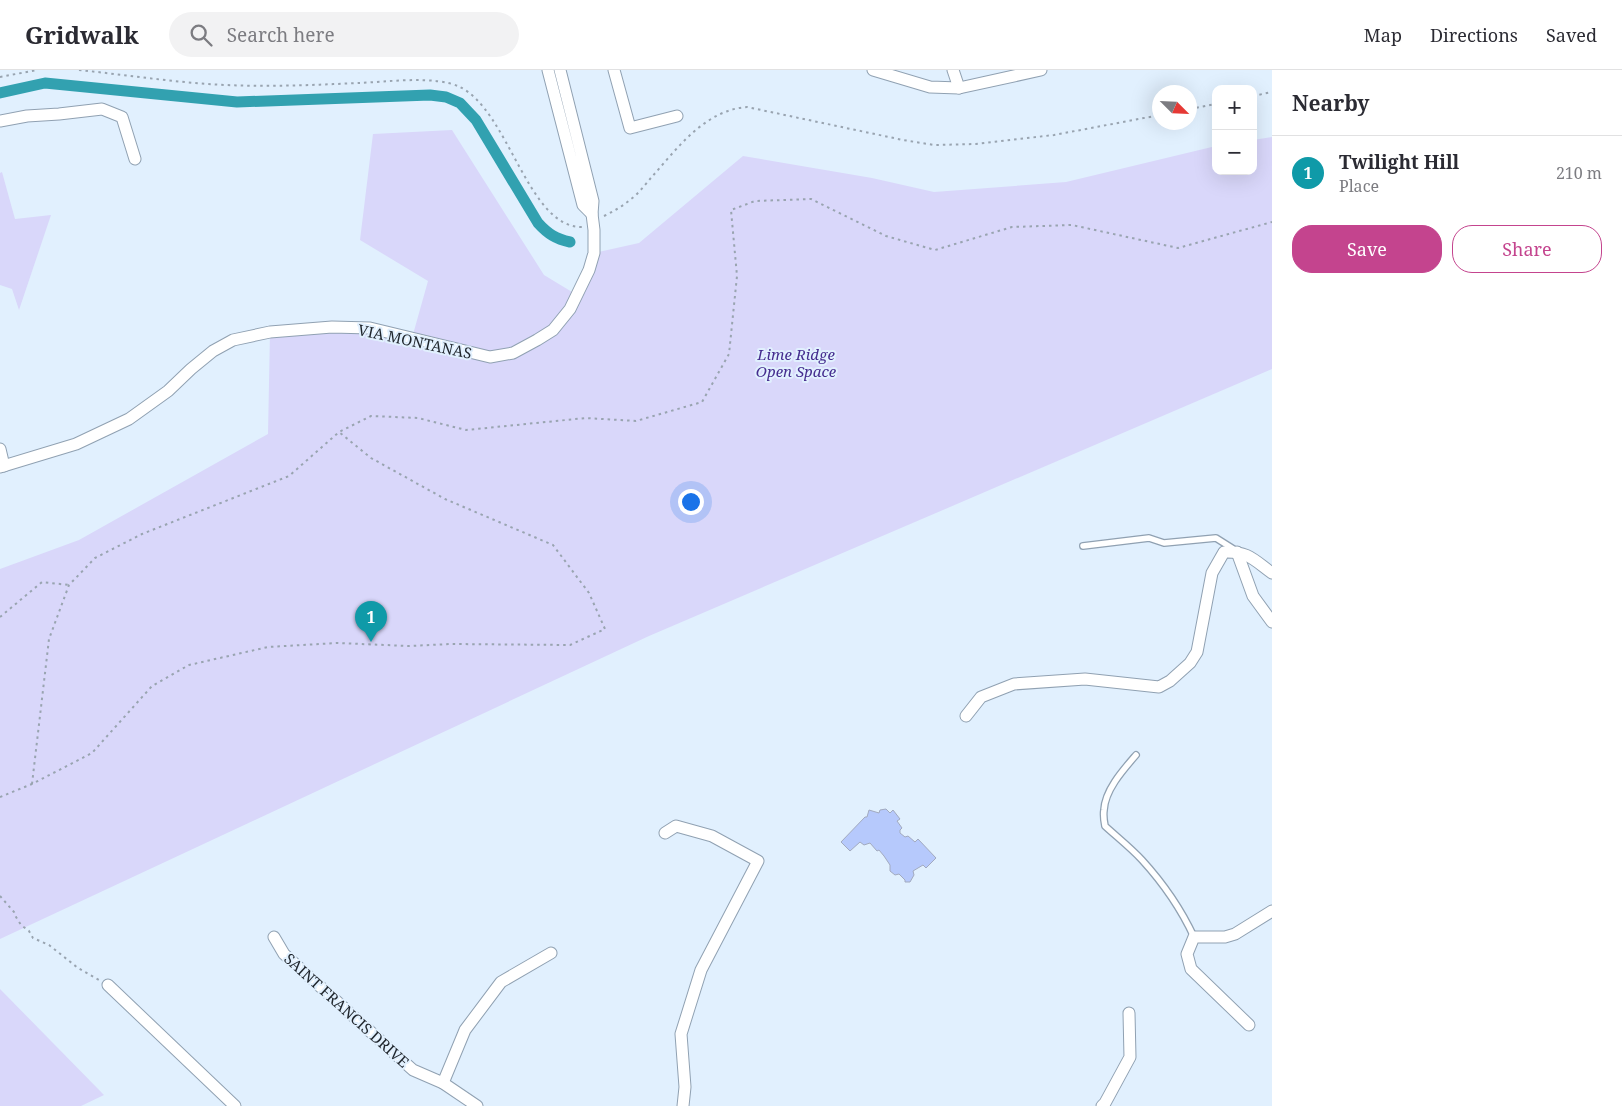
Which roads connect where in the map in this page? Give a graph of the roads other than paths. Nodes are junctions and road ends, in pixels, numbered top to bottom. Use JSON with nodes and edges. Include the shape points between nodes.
{"nodes":[{"id":1,"x":548,"y":70,"type":"edge"},
{"id":2,"x":560,"y":70,"type":"edge"},
{"id":3,"x":614,"y":70,"type":"edge"},
{"id":4,"x":874,"y":70,"type":"edge"},
{"id":5,"x":953,"y":70,"type":"edge"},
{"id":6,"x":1041,"y":70,"type":"edge"},
{"id":7,"x":959,"y":88,"type":"junction"},
{"id":8,"x":677,"y":116,"type":"dead end"},
{"id":9,"x":0,"y":121,"type":"edge"},
{"id":10,"x":135,"y":159,"type":"dead end"},
{"id":11,"x":593,"y":222,"type":"junction"},
{"id":12,"x":0,"y":449,"type":"edge"},
{"id":13,"x":2,"y":466,"type":"edge"},
{"id":14,"x":1083,"y":546,"type":"dead end"},
{"id":15,"x":1237,"y":552,"type":"junction"},
{"id":16,"x":1272,"y":573,"type":"edge"},
{"id":17,"x":1272,"y":622,"type":"edge"},
{"id":18,"x":966,"y":716,"type":"dead end"},
{"id":19,"x":1136,"y":755,"type":"dead end"},
{"id":20,"x":665,"y":833,"type":"dead end"},
{"id":21,"x":1272,"y":911,"type":"edge"},
{"id":22,"x":274,"y":937,"type":"dead end"},
{"id":23,"x":1194,"y":937,"type":"junction"},
{"id":24,"x":551,"y":953,"type":"dead end"},
{"id":25,"x":108,"y":985,"type":"road end"},
{"id":26,"x":1129,"y":1013,"type":"dead end"},
{"id":27,"x":1249,"y":1025,"type":"dead end"},
{"id":28,"x":443,"y":1083,"type":"junction"},
{"id":29,"x":235,"y":1106,"type":"edge"},
{"id":30,"x":477,"y":1106,"type":"edge"},
{"id":31,"x":683,"y":1106,"type":"edge"},
{"id":32,"x":1102,"y":1106,"type":"edge"}],
"edges":[{"from":1,"to":11,"type":"street","via":[[583,206]]},
{"from":2,"to":11,"type":"street","name":"VIA MONTANAS","via":[[593,201]]},
{"from":3,"to":8,"type":"street","via":[[630,128]]},
{"from":4,"to":7,"type":"street","via":[[930,87]]},
{"from":5,"to":7,"type":"street"},
{"from":6,"to":7,"type":"street"},
{"from":9,"to":10,"type":"street","via":[[102,109],[122,117]]},
{"from":11,"to":13,"type":"street","name":"VIA MONTANAS","via":[[594,253],[570,310],[552,330],[513,353],[490,357],[370,328],[314,328],[233,340],[213,351],[168,391],[129,419],[76,444]]},
{"from":12,"to":13,"type":"street"},
{"from":14,"to":15,"type":"lane","via":[[1150,538],[1164,543],[1216,538]]},
{"from":15,"to":16,"type":"street","via":[[1246,554]]},
{"from":15,"to":17,"type":"street","via":[[1252,596]]},
{"from":15,"to":18,"type":"street","via":[[1224,552],[1212,573],[1197,652],[1183,671],[1170,681],[1159,687],[1085,679],[1014,684],[981,697]]},
{"from":19,"to":23,"type":"lane","via":[[1111,790],[1104,808],[1104,826],[1142,859],[1182,912]]},
{"from":20,"to":31,"type":"street","via":[[676,826],[712,836],[758,861],[701,970],[682,1034]]},
{"from":21,"to":23,"type":"street","via":[[1235,934]]},
{"from":22,"to":28,"type":"street","name":"SAINT FRANCIS DRIVE","via":[[284,954],[413,1070]]},
{"from":23,"to":27,"type":"street","via":[[1187,954],[1191,969]]},
{"from":24,"to":28,"type":"street","via":[[501,982],[465,1030]]},
{"from":25,"to":29,"type":"street"},
{"from":26,"to":32,"type":"street","via":[[1130,1057]]},
{"from":28,"to":30,"type":"street","name":"SAINT FRANCIS DRIVE"}]}
